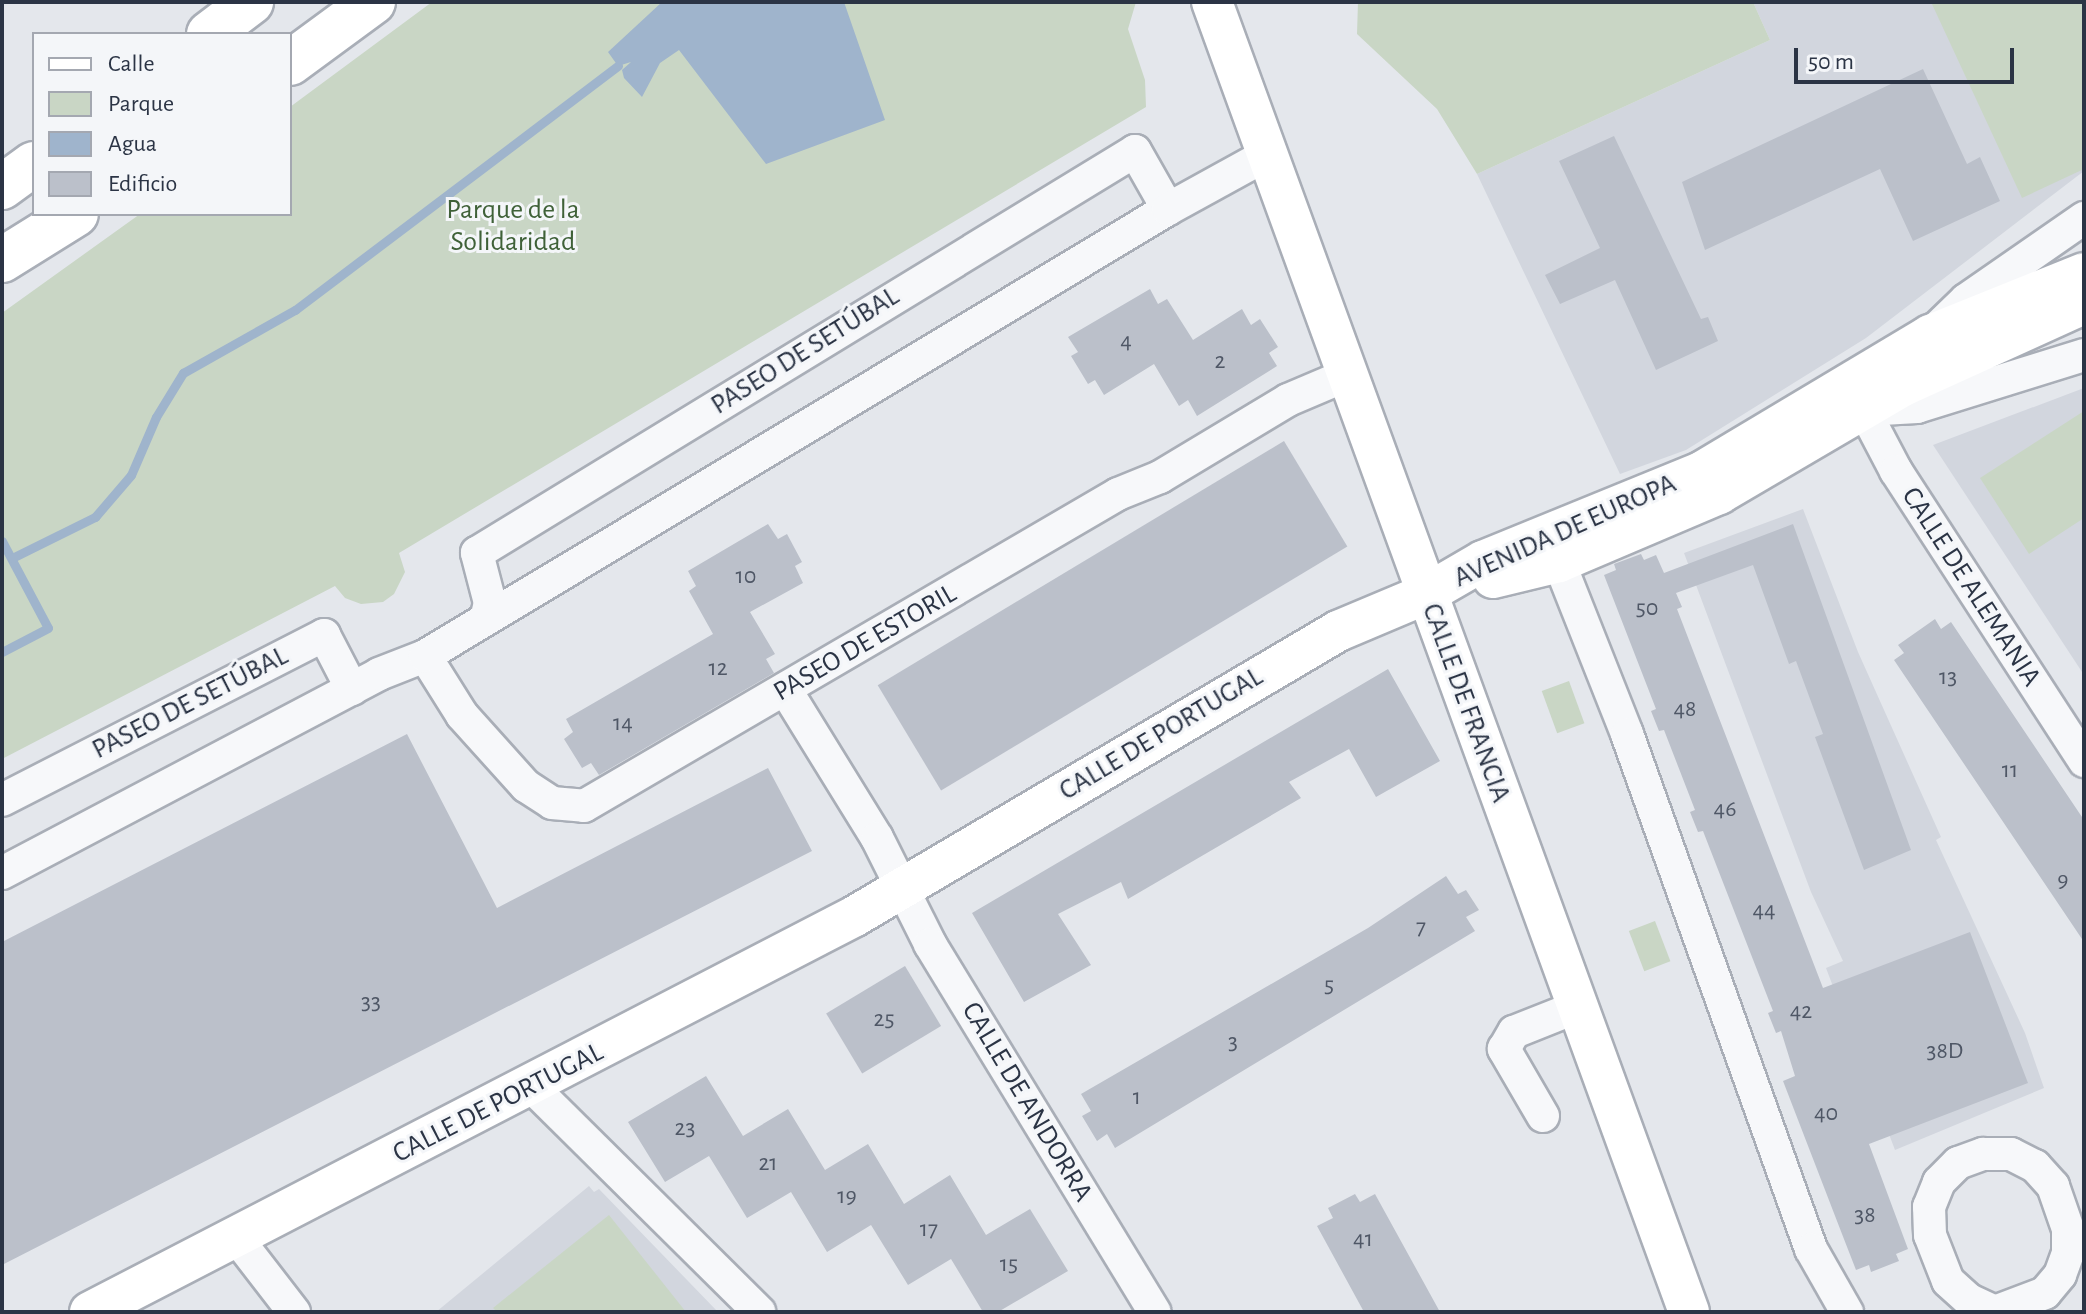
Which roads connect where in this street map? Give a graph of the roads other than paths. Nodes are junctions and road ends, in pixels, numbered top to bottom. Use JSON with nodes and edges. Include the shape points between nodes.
{"nodes":[{"id":1,"x":234,"y":2,"type":"edge"},
{"id":2,"x":251,"y":2,"type":"edge"},
{"id":3,"x":327,"y":2,"type":"edge"},
{"id":4,"x":373,"y":2,"type":"edge"},
{"id":5,"x":1212,"y":2,"type":"edge"},
{"id":6,"x":202,"y":32,"type":"edge"},
{"id":7,"x":212,"y":32,"type":"edge"},
{"id":8,"x":289,"y":32,"type":"edge"},
{"id":9,"x":292,"y":62,"type":"edge"},
{"id":10,"x":1268,"y":154,"type":"junction"},
{"id":11,"x":32,"y":165,"type":"edge"},
{"id":12,"x":2,"y":187,"type":"edge"},
{"id":13,"x":1168,"y":209,"type":"junction"},
{"id":14,"x":54,"y":216,"type":"edge"},
{"id":15,"x":73,"y":216,"type":"edge"},
{"id":16,"x":2084,"y":218,"type":"edge"},
{"id":17,"x":2,"y":258,"type":"edge"},
{"id":18,"x":2084,"y":273,"type":"edge"},
{"id":19,"x":2084,"y":304,"type":"edge"},
{"id":20,"x":1930,"y":335,"type":"junction"},
{"id":21,"x":2084,"y":355,"type":"edge"},
{"id":22,"x":1347,"y":375,"type":"junction"},
{"id":23,"x":1864,"y":410,"type":"junction"},
{"id":24,"x":1559,"y":562,"type":"junction"},
{"id":25,"x":1426,"y":594,"type":"junction"},
{"id":26,"x":486,"y":619,"type":"junction"},
{"id":27,"x":425,"y":656,"type":"junction"},
{"id":28,"x":352,"y":689,"type":"junction"},
{"id":29,"x":785,"y":689,"type":"junction"},
{"id":30,"x":2084,"y":761,"type":"edge"},
{"id":31,"x":2,"y":800,"type":"edge"},
{"id":32,"x":2,"y":873,"type":"edge"},
{"id":33,"x":903,"y":889,"type":"junction"},
{"id":34,"x":1577,"y":1007,"type":"junction"},
{"id":35,"x":532,"y":1087,"type":"junction"},
{"id":36,"x":1543,"y":1116,"type":"dead end"},
{"id":37,"x":236,"y":1237,"type":"junction"},
{"id":38,"x":90,"y":1312,"type":"edge"},
{"id":39,"x":294,"y":1312,"type":"edge"},
{"id":40,"x":759,"y":1312,"type":"edge"},
{"id":41,"x":1155,"y":1312,"type":"edge"},
{"id":42,"x":1689,"y":1312,"type":"edge"},
{"id":43,"x":1847,"y":1312,"type":"edge"},
{"id":44,"x":1996,"y":1312,"type":"edge"}],
"edges":[{"from":1,"to":6,"type":"highway"},
{"from":2,"to":7,"type":"highway"},
{"from":3,"to":8,"type":"highway"},
{"from":4,"to":9,"type":"highway"},
{"from":5,"to":10,"type":"main road","name":"CALLE DE FRANCIA"},
{"from":10,"to":13,"type":"street"},
{"from":10,"to":22,"type":"main road","name":"CALLE DE FRANCIA"},
{"from":11,"to":12,"type":"highway"},
{"from":13,"to":26,"type":"street"},
{"from":13,"to":26,"type":"street","name":"PASEO DE SETÚBAL","via":[[1135,151],[1121,159],[477,553],[490,603]]},
{"from":14,"to":17,"type":"highway"},
{"from":15,"to":17,"type":"highway"},
{"from":16,"to":20,"type":"street","via":[[1966,300]]},
{"from":18,"to":20,"type":"main road","name":"AVENIDA DE EUROPA"},
{"from":19,"to":23,"type":"main road","name":"AVENIDA DE EUROPA","via":[[1903,386]]},
{"from":20,"to":25,"type":"main road","name":"AVENIDA DE EUROPA","via":[[1703,471],[1483,561]]},
{"from":21,"to":23,"type":"street","name":"AVENIDA DE EUROPA","via":[[1917,407]]},
{"from":22,"to":25,"type":"main road","name":"CALLE DE FRANCIA"},
{"from":22,"to":29,"type":"street","name":"PASEO DE ESTORIL","via":[[1288,400],[1160,477],[1118,494]]},
{"from":23,"to":24,"type":"main road","name":"AVENIDA DE EUROPA","via":[[1719,494]]},
{"from":23,"to":30,"type":"street","name":"CALLE DE ALEMANIA","via":[[1896,471]]},
{"from":24,"to":25,"type":"main road","name":"AVENIDA DE EUROPA"},
{"from":24,"to":43,"type":"street","via":[[1627,734],[1811,1249]]},
{"from":25,"to":33,"type":"main road","name":"CALLE DE PORTUGAL","via":[[1338,631],[1270,668]]},
{"from":25,"to":34,"type":"main road","name":"CALLE DE FRANCIA"},
{"from":26,"to":27,"type":"street"},
{"from":27,"to":28,"type":"street"},
{"from":27,"to":29,"type":"street","name":"PASEO DE ESTORIL","via":[[462,715],[526,786],[552,803],[584,806]]},
{"from":28,"to":31,"type":"street","name":"PASEO DE SETÚBAL","via":[[324,635]]},
{"from":28,"to":32,"type":"street"},
{"from":29,"to":33,"type":"street"},
{"from":33,"to":35,"type":"main road","name":"CALLE DE PORTUGAL"},
{"from":33,"to":41,"type":"street","name":"CALLE DE ANDORRA","via":[[930,944]]},
{"from":34,"to":36,"type":"street","via":[[1514,1032],[1504,1049]]},
{"from":34,"to":42,"type":"main road","name":"CALLE DE FRANCIA"},
{"from":35,"to":37,"type":"main road","name":"CALLE DE PORTUGAL"},
{"from":35,"to":40,"type":"street"},
{"from":37,"to":38,"type":"main road","name":"CALLE DE PORTUGAL"},
{"from":37,"to":39,"type":"street"},
{"from":44,"to":44,"type":"street","via":[[2045,1293],[2060,1275],[2068,1253],[2068,1229],[2053,1186],[2035,1166],[2011,1154],[1983,1154],[1958,1163],[1939,1182],[1929,1207],[1930,1235],[1948,1281],[1969,1300]]}]}
